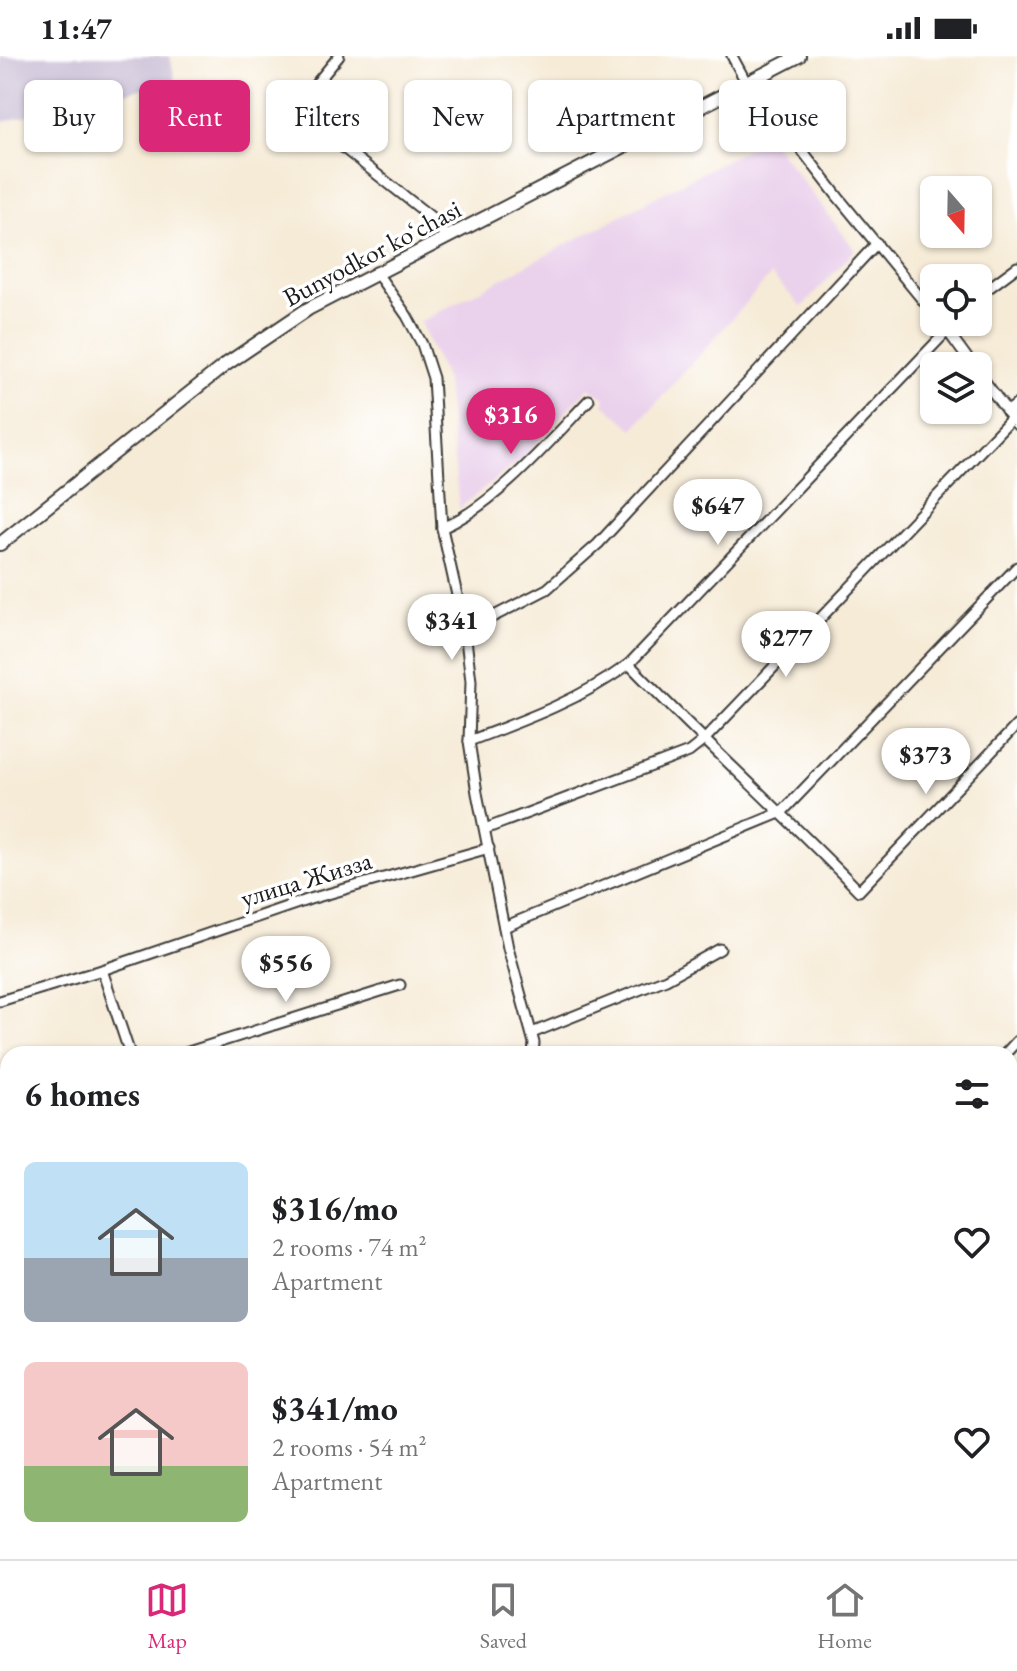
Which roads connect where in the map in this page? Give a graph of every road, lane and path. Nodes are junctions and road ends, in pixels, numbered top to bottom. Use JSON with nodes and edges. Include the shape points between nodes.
{"nodes":[{"id":1,"x":339,"y":56,"type":"edge"},
{"id":2,"x":732,"y":56,"type":"edge"},
{"id":3,"x":799,"y":56,"type":"edge"},
{"id":4,"x":745,"y":80,"type":"edge"},
{"id":5,"x":754,"y":80,"type":"edge"},
{"id":6,"x":719,"y":98,"type":"edge"},
{"id":7,"x":804,"y":152,"type":"edge"},
{"id":8,"x":447,"y":238,"type":"junction"},
{"id":9,"x":877,"y":243,"type":"junction"},
{"id":10,"x":1017,"y":267,"type":"edge"},
{"id":11,"x":376,"y":272,"type":"junction"},
{"id":12,"x":992,"y":286,"type":"edge"},
{"id":13,"x":920,"y":297,"type":"edge"},
{"id":14,"x":932,"y":336,"type":"edge"},
{"id":15,"x":992,"y":391,"type":"edge"},
{"id":16,"x":589,"y":400,"type":"dead end"},
{"id":17,"x":1017,"y":404,"type":"edge"},
{"id":18,"x":1012,"y":418,"type":"edge"},
{"id":19,"x":442,"y":528,"type":"junction"},
{"id":20,"x":0,"y":544,"type":"edge"},
{"id":21,"x":1017,"y":567,"type":"edge"},
{"id":22,"x":465,"y":631,"type":"junction"},
{"id":23,"x":629,"y":664,"type":"junction"},
{"id":24,"x":1017,"y":725,"type":"edge"},
{"id":25,"x":469,"y":741,"type":"junction"},
{"id":26,"x":703,"y":741,"type":"junction"},
{"id":27,"x":782,"y":812,"type":"junction"},
{"id":28,"x":485,"y":829,"type":"junction"},
{"id":29,"x":489,"y":848,"type":"junction"},
{"id":30,"x":504,"y":927,"type":"junction"},
{"id":31,"x":720,"y":949,"type":"dead end"},
{"id":32,"x":102,"y":970,"type":"junction"},
{"id":33,"x":400,"y":985,"type":"dead end"},
{"id":34,"x":0,"y":1001,"type":"edge"},
{"id":35,"x":532,"y":1033,"type":"junction"},
{"id":36,"x":127,"y":1046,"type":"edge"},
{"id":37,"x":207,"y":1046,"type":"edge"},
{"id":38,"x":533,"y":1046,"type":"edge"}],
"edges":[{"from":1,"to":8,"type":"street","via":[[302,101],[327,135],[431,217]]},
{"from":2,"to":4,"type":"street"},
{"from":3,"to":5,"type":"main road","name":"Bunyodkor koʻchasi"},
{"from":6,"to":8,"type":"main road","name":"Bunyodkor koʻchasi"},
{"from":7,"to":9,"type":"street"},
{"from":8,"to":11,"type":"main road","name":"Bunyodkor koʻchasi"},
{"from":9,"to":13,"type":"street"},
{"from":9,"to":22,"type":"street","via":[[598,544],[547,589]]},
{"from":10,"to":12,"type":"street"},
{"from":11,"to":19,"type":"street","via":[[407,316],[433,378]]},
{"from":11,"to":20,"type":"main road","name":"Bunyodkor koʻchasi","via":[[308,309],[225,365]]},
{"from":14,"to":23,"type":"street"},
{"from":15,"to":18,"type":"street"},
{"from":16,"to":19,"type":"street","via":[[520,471],[460,520]]},
{"from":17,"to":18,"type":"street"},
{"from":18,"to":26,"type":"street"},
{"from":19,"to":22,"type":"street"},
{"from":21,"to":27,"type":"street"},
{"from":22,"to":25,"type":"street","via":[[471,681]]},
{"from":23,"to":25,"type":"street","via":[[552,709]]},
{"from":23,"to":26,"type":"street"},
{"from":24,"to":27,"type":"street","via":[[859,891]]},
{"from":25,"to":28,"type":"street"},
{"from":26,"to":27,"type":"street"},
{"from":26,"to":28,"type":"street","via":[[689,752]]},
{"from":27,"to":30,"type":"street"},
{"from":28,"to":29,"type":"street"},
{"from":29,"to":30,"type":"street"},
{"from":29,"to":32,"type":"street","name":"улица Жизза","via":[[310,899]]},
{"from":30,"to":35,"type":"street"},
{"from":31,"to":35,"type":"street","via":[[666,979]]},
{"from":32,"to":34,"type":"street","name":"улица Жизза"},
{"from":32,"to":36,"type":"street"},
{"from":33,"to":37,"type":"street"},
{"from":35,"to":38,"type":"street"}]}
